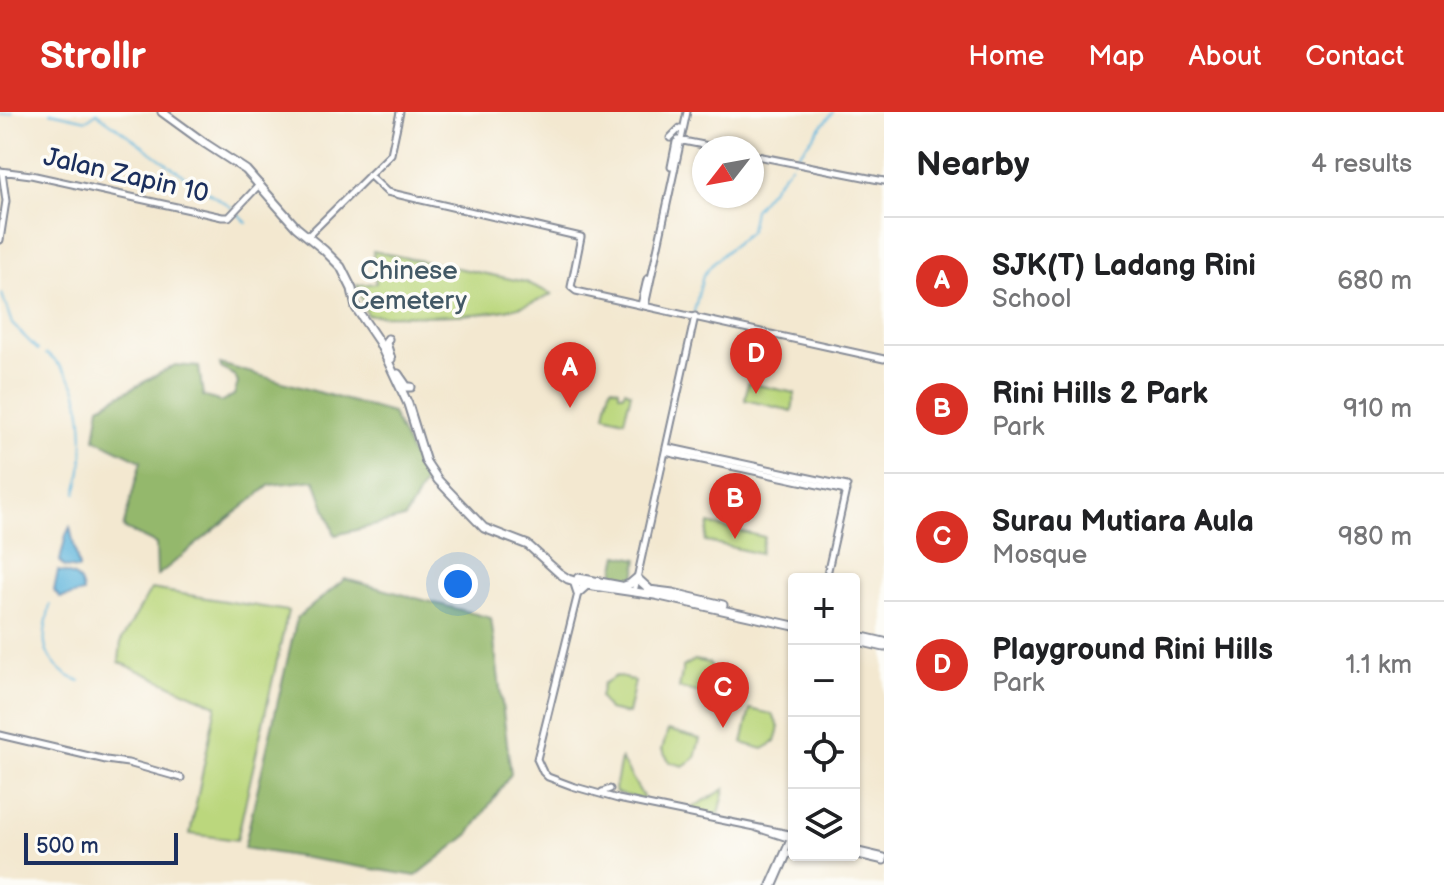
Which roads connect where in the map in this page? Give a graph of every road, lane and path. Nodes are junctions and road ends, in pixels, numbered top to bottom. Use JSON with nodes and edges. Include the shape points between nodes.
{"nodes":[{"id":1,"x":164,"y":112,"type":"edge"},
{"id":2,"x":400,"y":112,"type":"edge"},
{"id":3,"x":684,"y":113,"type":"edge"},
{"id":4,"x":681,"y":129,"type":"junction"},
{"id":5,"x":676,"y":139,"type":"junction"},
{"id":6,"x":688,"y":142,"type":"junction"},
{"id":7,"x":692,"y":143,"type":"edge"},
{"id":8,"x":678,"y":150,"type":"junction"},
{"id":9,"x":764,"y":157,"type":"edge"},
{"id":10,"x":1,"y":172,"type":"edge"},
{"id":11,"x":369,"y":175,"type":"junction"},
{"id":12,"x":884,"y":181,"type":"edge"},
{"id":13,"x":260,"y":184,"type":"junction"},
{"id":14,"x":309,"y":235,"type":"junction"},
{"id":15,"x":0,"y":240,"type":"edge"},
{"id":16,"x":643,"y":305,"type":"junction"},
{"id":17,"x":688,"y":315,"type":"junction"},
{"id":18,"x":695,"y":316,"type":"junction"},
{"id":19,"x":704,"y":318,"type":"junction"},
{"id":20,"x":693,"y":326,"type":"junction"},
{"id":21,"x":375,"y":332,"type":"junction"},
{"id":22,"x":391,"y":359,"type":"junction"},
{"id":23,"x":884,"y":359,"type":"edge"},
{"id":24,"x":397,"y":372,"type":"junction"},
{"id":25,"x":411,"y":387,"type":"dead end"},
{"id":26,"x":665,"y":449,"type":"junction"},
{"id":27,"x":425,"y":456,"type":"junction"},
{"id":28,"x":827,"y":573,"type":"edge"},
{"id":29,"x":637,"y":578,"type":"junction"},
{"id":30,"x":574,"y":581,"type":"junction"},
{"id":31,"x":587,"y":585,"type":"junction"},
{"id":32,"x":624,"y":586,"type":"junction"},
{"id":33,"x":649,"y":589,"type":"junction"},
{"id":34,"x":634,"y":590,"type":"junction"},
{"id":35,"x":578,"y":593,"type":"junction"},
{"id":36,"x":690,"y":600,"type":"junction"},
{"id":37,"x":788,"y":623,"type":"edge"},
{"id":38,"x":860,"y":641,"type":"edge"},
{"id":39,"x":884,"y":645,"type":"edge"},
{"id":40,"x":0,"y":735,"type":"edge"},
{"id":41,"x":181,"y":778,"type":"dead end"},
{"id":42,"x":602,"y":793,"type":"junction"},
{"id":43,"x":618,"y":797,"type":"junction"},
{"id":44,"x":714,"y":819,"type":"junction"},
{"id":45,"x":727,"y":822,"type":"junction"},
{"id":46,"x":756,"y":828,"type":"junction"},
{"id":47,"x":775,"y":834,"type":"junction"},
{"id":48,"x":788,"y":835,"type":"edge"},
{"id":49,"x":788,"y":836,"type":"edge"},
{"id":50,"x":788,"y":846,"type":"edge"},
{"id":51,"x":788,"y":848,"type":"edge"},
{"id":52,"x":786,"y":849,"type":"junction"},
{"id":53,"x":860,"y":853,"type":"edge"},
{"id":54,"x":884,"y":859,"type":"edge"},
{"id":55,"x":772,"y":885,"type":"edge"}],
"edges":[{"from":1,"to":13,"type":"main road","via":[[248,168]]},
{"from":2,"to":11,"type":"street","via":[[391,154]]},
{"from":3,"to":4,"type":"street"},
{"from":4,"to":5,"type":"street"},
{"from":4,"to":6,"type":"street"},
{"from":5,"to":6,"type":"street"},
{"from":5,"to":8,"type":"street"},
{"from":5,"to":16,"type":"street"},
{"from":6,"to":7,"type":"street"},
{"from":6,"to":8,"type":"street"},
{"from":8,"to":16,"type":"street"},
{"from":9,"to":12,"type":"street"},
{"from":10,"to":13,"type":"street","name":"Jalan Zapin 10","via":[[220,217],[227,217]]},
{"from":10,"to":15,"type":"street","via":[[6,201]]},
{"from":11,"to":14,"type":"street"},
{"from":11,"to":16,"type":"street","via":[[387,192],[581,237],[573,290]]},
{"from":13,"to":14,"type":"main road"},
{"from":14,"to":21,"type":"main road","via":[[346,269],[359,308]]},
{"from":14,"to":27,"type":"main road","via":[[344,271],[356,308],[408,404]]},
{"from":16,"to":17,"type":"street"},
{"from":17,"to":18,"type":"street"},
{"from":17,"to":20,"type":"street"},
{"from":18,"to":19,"type":"street"},
{"from":18,"to":20,"type":"street"},
{"from":19,"to":20,"type":"street"},
{"from":19,"to":23,"type":"street"},
{"from":20,"to":26,"type":"street"},
{"from":21,"to":22,"type":"main road"},
{"from":21,"to":22,"type":"main road","via":[[387,338]]},
{"from":22,"to":24,"type":"main road"},
{"from":24,"to":25,"type":"main road"},
{"from":24,"to":27,"type":"main road"},
{"from":26,"to":28,"type":"street","via":[[847,488]]},
{"from":26,"to":29,"type":"street"},
{"from":27,"to":30,"type":"main road","via":[[430,470],[484,528],[528,545]]},
{"from":27,"to":32,"type":"main road","via":[[487,527],[529,541],[577,578]]},
{"from":29,"to":32,"type":"main road"},
{"from":29,"to":33,"type":"main road"},
{"from":29,"to":34,"type":"street"},
{"from":30,"to":31,"type":"main road"},
{"from":30,"to":35,"type":"main road"},
{"from":31,"to":34,"type":"main road"},
{"from":31,"to":35,"type":"main road"},
{"from":32,"to":34,"type":"main road"},
{"from":33,"to":34,"type":"main road"},
{"from":33,"to":36,"type":"main road"},
{"from":34,"to":36,"type":"main road"},
{"from":35,"to":42,"type":"street","via":[[537,759],[548,777]]},
{"from":36,"to":37,"type":"main road"},
{"from":38,"to":39,"type":"main road"},
{"from":40,"to":41,"type":"street"},
{"from":42,"to":43,"type":"street"},
{"from":42,"to":43,"type":"street","via":[[611,789]]},
{"from":42,"to":43,"type":"street","via":[[608,801]]},
{"from":43,"to":44,"type":"street"},
{"from":44,"to":45,"type":"street"},
{"from":44,"to":45,"type":"street","via":[[721,815]]},
{"from":45,"to":46,"type":"street"},
{"from":46,"to":47,"type":"street"},
{"from":46,"to":48,"type":"street"},
{"from":47,"to":49,"type":"street"},
{"from":47,"to":52,"type":"street","via":[[786,840]]},
{"from":50,"to":52,"type":"street"},
{"from":51,"to":55,"type":"street"},
{"from":52,"to":55,"type":"street"},
{"from":53,"to":54,"type":"street"}]}
